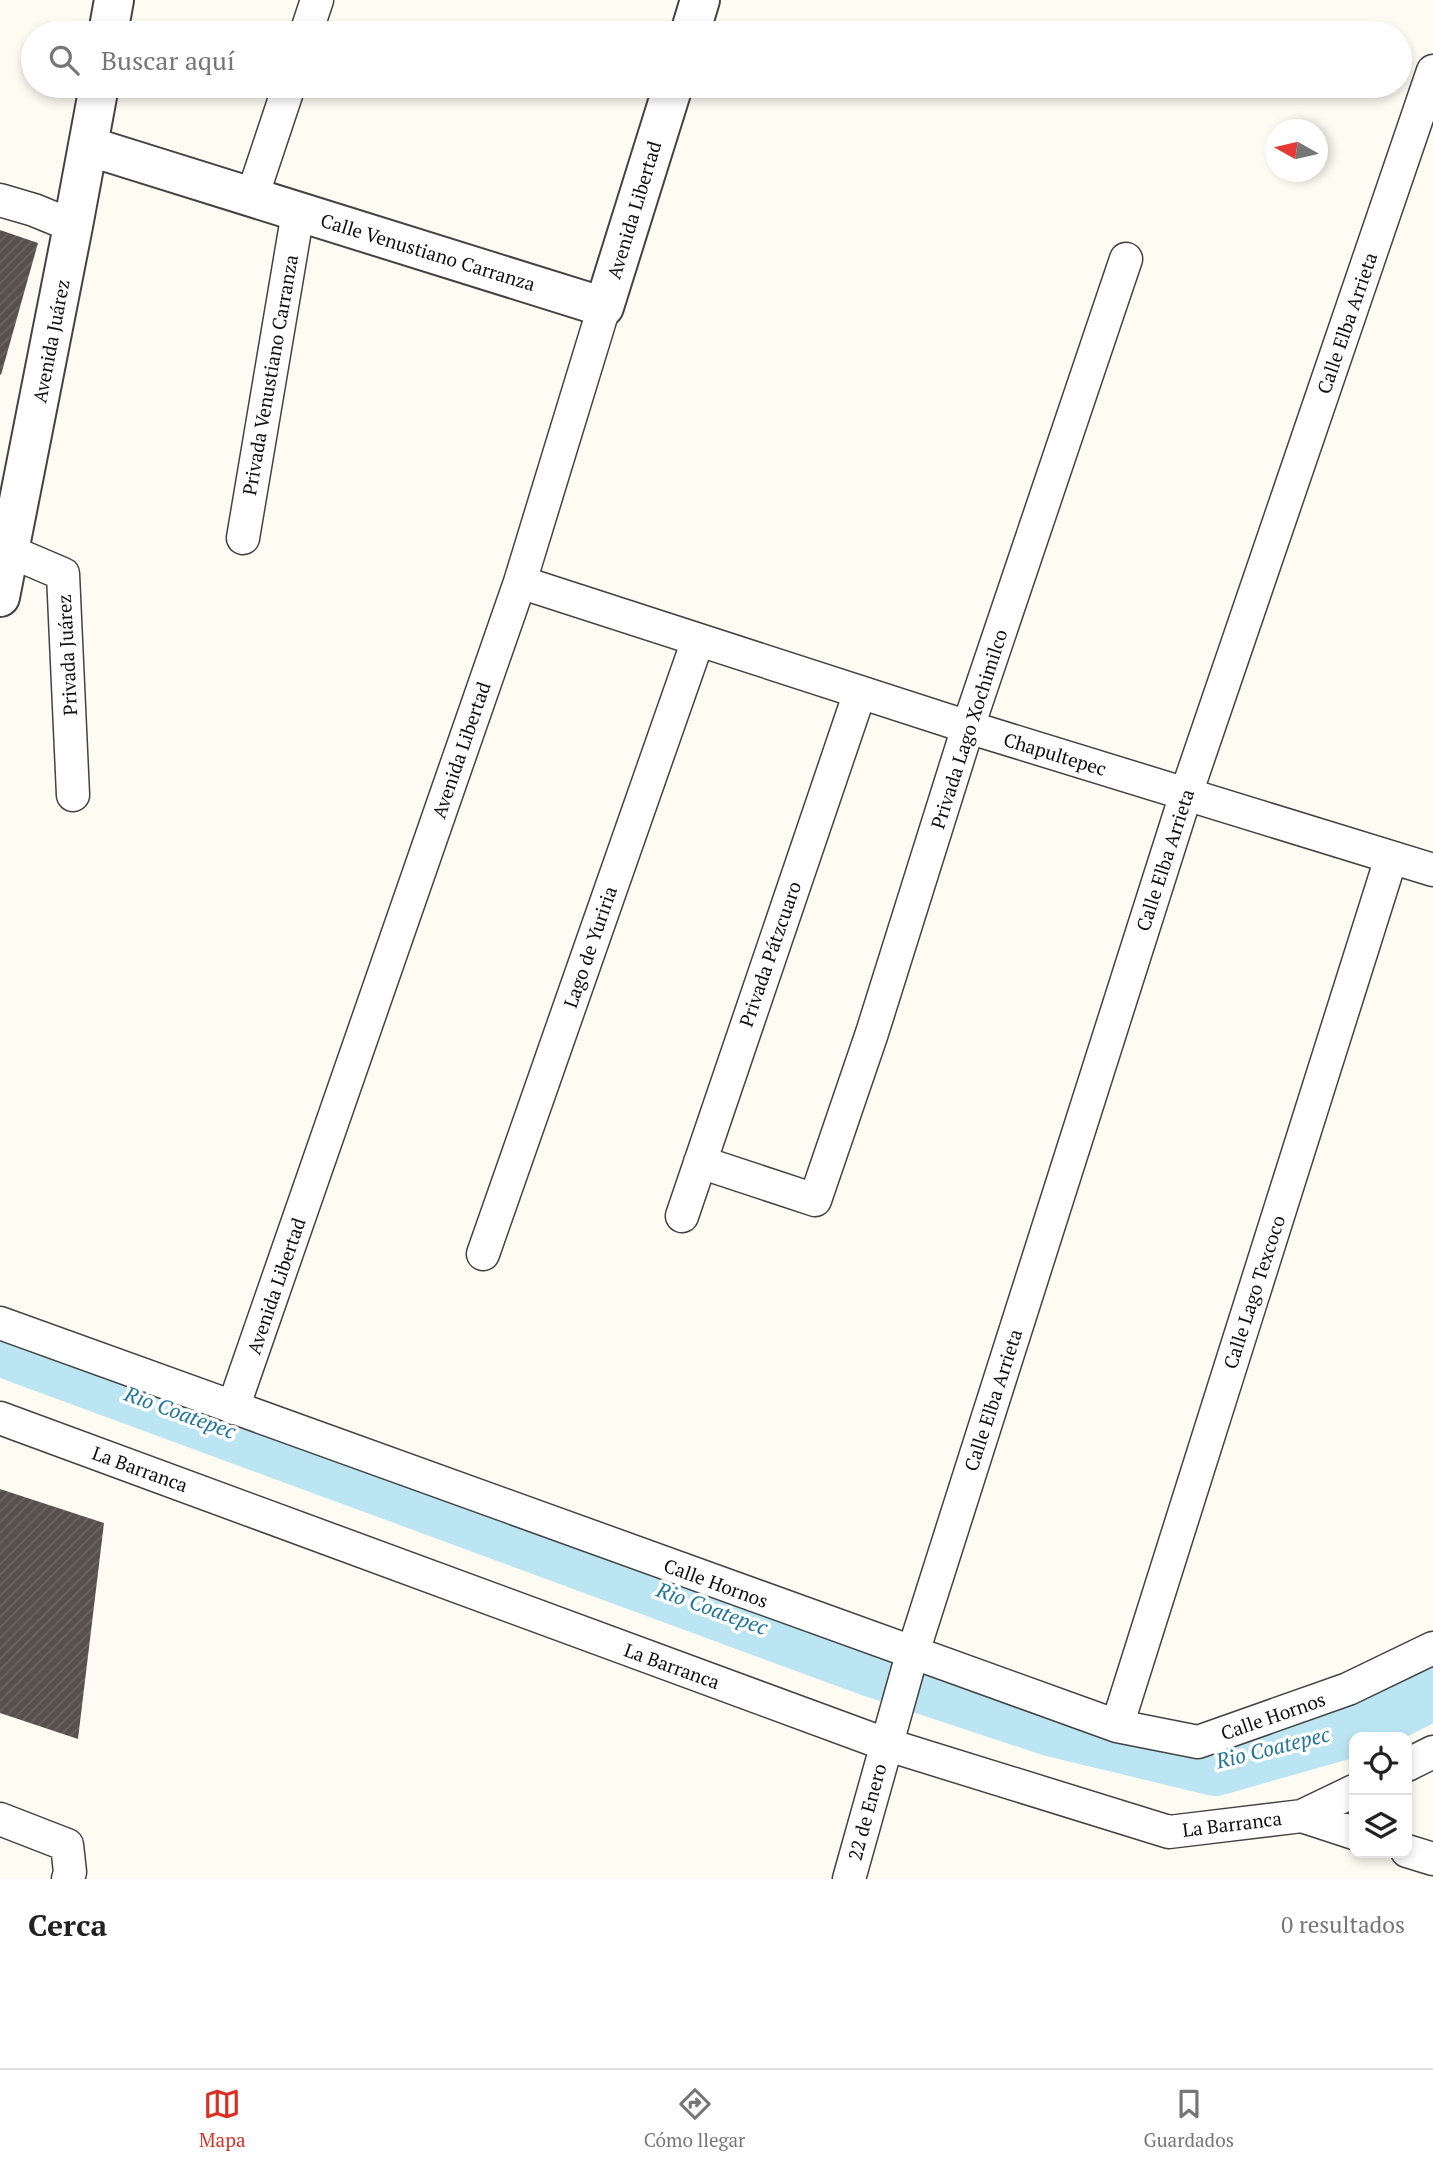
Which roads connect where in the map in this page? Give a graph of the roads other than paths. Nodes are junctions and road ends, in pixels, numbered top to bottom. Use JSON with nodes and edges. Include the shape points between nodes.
{"nodes":[{"id":1,"x":114,"y":0,"type":"edge"},
{"id":2,"x":317,"y":0,"type":"edge"},
{"id":3,"x":700,"y":0,"type":"edge"},
{"id":4,"x":110,"y":21,"type":"edge"},
{"id":5,"x":310,"y":21,"type":"edge"},
{"id":6,"x":694,"y":21,"type":"edge"},
{"id":7,"x":1433,"y":71,"type":"edge"},
{"id":8,"x":97,"y":98,"type":"edge"},
{"id":9,"x":285,"y":98,"type":"edge"},
{"id":10,"x":669,"y":98,"type":"edge"},
{"id":11,"x":88,"y":146,"type":"junction"},
{"id":12,"x":252,"y":197,"type":"junction"},
{"id":13,"x":0,"y":200,"type":"edge"},
{"id":14,"x":298,"y":212,"type":"junction"},
{"id":15,"x":74,"y":226,"type":"junction"},
{"id":16,"x":1126,"y":259,"type":"dead end"},
{"id":17,"x":604,"y":307,"type":"junction"},
{"id":18,"x":243,"y":538,"type":"dead end"},
{"id":19,"x":9,"y":551,"type":"junction"},
{"id":20,"x":520,"y":582,"type":"junction"},
{"id":21,"x":0,"y":597,"type":"edge"},
{"id":22,"x":698,"y":640,"type":"junction"},
{"id":23,"x":860,"y":692,"type":"junction"},
{"id":24,"x":968,"y":727,"type":"junction"},
{"id":25,"x":73,"y":794,"type":"dead end"},
{"id":26,"x":1186,"y":794,"type":"junction"},
{"id":27,"x":1391,"y":858,"type":"junction"},
{"id":28,"x":1433,"y":870,"type":"edge"},
{"id":29,"x":700,"y":1163,"type":"junction"},
{"id":30,"x":682,"y":1216,"type":"dead end"},
{"id":31,"x":483,"y":1254,"type":"dead end"},
{"id":32,"x":0,"y":1323,"type":"edge"},
{"id":33,"x":233,"y":1408,"type":"junction"},
{"id":34,"x":0,"y":1418,"type":"edge"},
{"id":35,"x":1433,"y":1648,"type":"edge"},
{"id":36,"x":911,"y":1660,"type":"junction"},
{"id":37,"x":1117,"y":1726,"type":"junction"},
{"id":38,"x":886,"y":1740,"type":"junction"},
{"id":39,"x":1433,"y":1752,"type":"edge"},
{"id":40,"x":1412,"y":1762,"type":"edge"},
{"id":41,"x":1349,"y":1793,"type":"edge"},
{"id":42,"x":1302,"y":1816,"type":"junction"},
{"id":43,"x":0,"y":1819,"type":"edge"},
{"id":44,"x":1349,"y":1831,"type":"edge"},
{"id":45,"x":1412,"y":1853,"type":"edge"},
{"id":46,"x":1433,"y":1859,"type":"edge"},
{"id":47,"x":68,"y":1879,"type":"edge"},
{"id":48,"x":849,"y":1879,"type":"edge"}],
"edges":[{"from":1,"to":4,"type":"street"},
{"from":2,"to":5,"type":"street"},
{"from":3,"to":6,"type":"street"},
{"from":7,"to":26,"type":"street","name":"Calle Elba Arrieta"},
{"from":8,"to":11,"type":"street","name":"Avenida Juárez"},
{"from":9,"to":12,"type":"street"},
{"from":10,"to":17,"type":"street","name":"Avenida Libertad"},
{"from":11,"to":12,"type":"street","name":"Calle Venustiano Carranza"},
{"from":11,"to":15,"type":"street","name":"Avenida Juárez"},
{"from":12,"to":14,"type":"street","name":"Calle Venustiano Carranza"},
{"from":13,"to":15,"type":"street"},
{"from":14,"to":17,"type":"street","name":"Calle Venustiano Carranza"},
{"from":14,"to":18,"type":"street","name":"Privada Venustiano Carranza"},
{"from":15,"to":19,"type":"street","name":"Avenida Juárez"},
{"from":16,"to":24,"type":"street","name":"Privada Lago Xochimilco"},
{"from":17,"to":20,"type":"street","name":"Avenida Libertad"},
{"from":19,"to":21,"type":"street","name":"Avenida Juárez"},
{"from":19,"to":25,"type":"street","name":"Privada Juárez","via":[[63,574]]},
{"from":20,"to":22,"type":"street","name":"Chapultepec"},
{"from":20,"to":33,"type":"street","name":"Avenida Libertad"},
{"from":22,"to":23,"type":"street","name":"Chapultepec"},
{"from":22,"to":31,"type":"street","name":"Lago de Yuriria"},
{"from":23,"to":24,"type":"street","name":"Chapultepec"},
{"from":23,"to":29,"type":"street","name":"Privada Pátzcuaro"},
{"from":24,"to":26,"type":"street","name":"Chapultepec"},
{"from":24,"to":29,"type":"street","name":"Privada Lago Xochimilco","via":[[815,1200]]},
{"from":26,"to":27,"type":"street","name":"Chapultepec"},
{"from":26,"to":36,"type":"street","name":"Calle Elba Arrieta"},
{"from":27,"to":28,"type":"street","name":"Chapultepec"},
{"from":27,"to":37,"type":"street","name":"Calle Lago Texcoco"},
{"from":29,"to":30,"type":"street","name":"Privada Pátzcuaro"},
{"from":32,"to":33,"type":"street","name":"Calle Hornos"},
{"from":33,"to":36,"type":"street","name":"Calle Hornos"},
{"from":34,"to":38,"type":"street","name":"La Barranca"},
{"from":35,"to":37,"type":"street","name":"Calle Hornos","via":[[1348,1689],[1199,1742]]},
{"from":36,"to":37,"type":"street","name":"Calle Hornos"},
{"from":36,"to":38,"type":"street","name":"Calle Elba Arrieta"},
{"from":38,"to":42,"type":"street","name":"La Barranca","via":[[1169,1832]]},
{"from":38,"to":48,"type":"street","name":"22 de Enero"},
{"from":39,"to":40,"type":"street"},
{"from":41,"to":42,"type":"street","name":"La Barranca"},
{"from":42,"to":44,"type":"street"},
{"from":43,"to":47,"type":"street","via":[[67,1845]]},
{"from":45,"to":46,"type":"street"}]}
